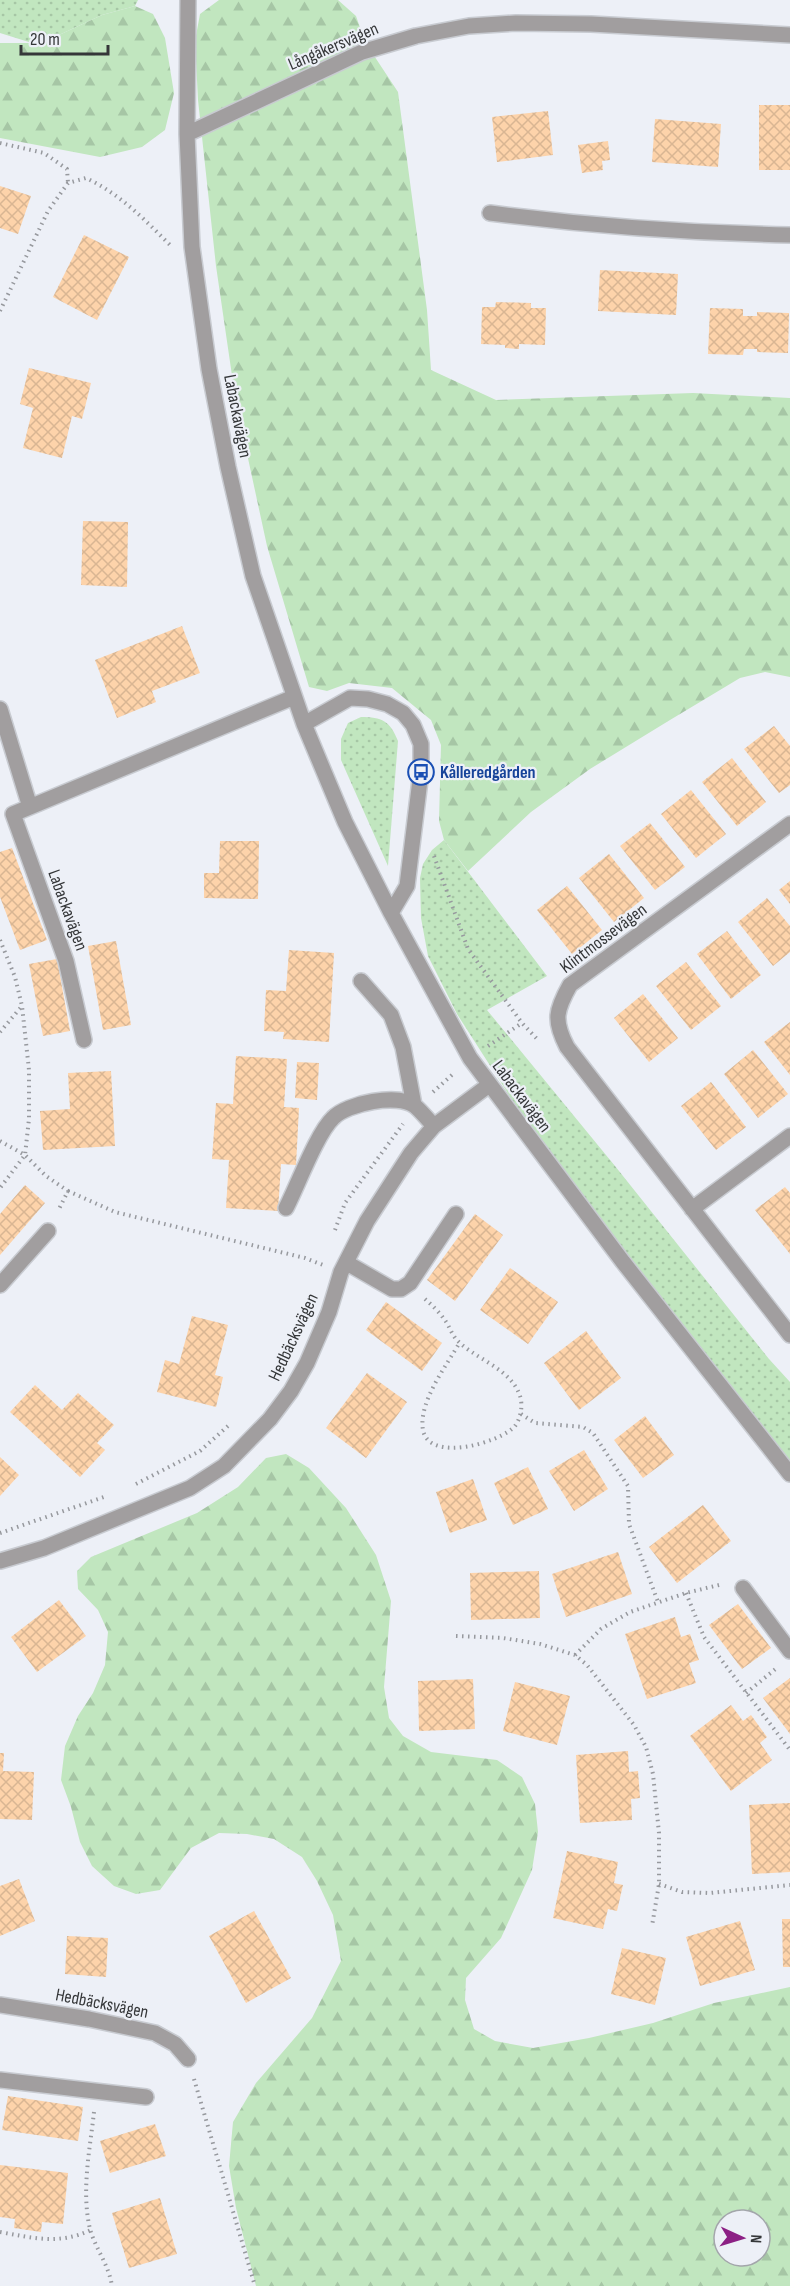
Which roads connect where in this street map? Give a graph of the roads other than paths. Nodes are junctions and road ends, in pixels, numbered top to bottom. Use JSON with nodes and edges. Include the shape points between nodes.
{"nodes":[{"id":1,"x":188,"y":0,"type":"edge"},
{"id":2,"x":790,"y":35,"type":"edge"},
{"id":3,"x":187,"y":134,"type":"junction"},
{"id":4,"x":490,"y":213,"type":"dead end"},
{"id":5,"x":790,"y":234,"type":"edge"},
{"id":6,"x":294,"y":698,"type":"junction"},
{"id":7,"x":0,"y":710,"type":"edge"},
{"id":8,"x":304,"y":724,"type":"junction"},
{"id":9,"x":30,"y":807,"type":"junction"},
{"id":10,"x":790,"y":824,"type":"edge"},
{"id":11,"x":391,"y":913,"type":"junction"},
{"id":12,"x":361,"y":981,"type":"dead end"},
{"id":13,"x":84,"y":1040,"type":"dead end"},
{"id":14,"x":489,"y":1085,"type":"junction"},
{"id":15,"x":415,"y":1106,"type":"junction"},
{"id":16,"x":434,"y":1126,"type":"junction"},
{"id":17,"x":790,"y":1136,"type":"edge"},
{"id":18,"x":286,"y":1208,"type":"dead end"},
{"id":19,"x":692,"y":1209,"type":"junction"},
{"id":20,"x":456,"y":1214,"type":"dead end"},
{"id":21,"x":48,"y":1231,"type":"road end"},
{"id":22,"x":344,"y":1267,"type":"junction"},
{"id":23,"x":0,"y":1285,"type":"edge"},
{"id":24,"x":790,"y":1335,"type":"edge"},
{"id":25,"x":790,"y":1474,"type":"edge"},
{"id":26,"x":0,"y":1561,"type":"edge"},
{"id":27,"x":743,"y":1588,"type":"road end"},
{"id":28,"x":790,"y":1651,"type":"edge"},
{"id":29,"x":0,"y":2005,"type":"edge"},
{"id":30,"x":188,"y":2059,"type":"road end"},
{"id":31,"x":0,"y":2080,"type":"edge"},
{"id":32,"x":146,"y":2097,"type":"dead end"}],
"edges":[{"from":1,"to":3,"type":"street","name":"Labackavägen"},
{"from":2,"to":3,"type":"street","name":"Långåkersvägen","via":[[591,24],[469,26],[362,52]]},
{"from":3,"to":6,"type":"street","name":"Labackavägen","via":[[192,247],[209,369],[253,576]]},
{"from":4,"to":5,"type":"street","via":[[711,233]]},
{"from":6,"to":8,"type":"street","name":"Labackavägen"},
{"from":6,"to":9,"type":"street","name":"Labackavägen"},
{"from":7,"to":9,"type":"street"},
{"from":8,"to":11,"type":"street","name":"Labackavägen","via":[[345,822]]},
{"from":8,"to":11,"type":"street","via":[[350,698],[387,704],[413,724],[421,744],[421,772],[407,886]]},
{"from":9,"to":13,"type":"street","name":"Labackavägen","via":[[13,814],[66,961]]},
{"from":10,"to":19,"type":"street","name":"Klintmossevägen","via":[[570,985],[558,1005],[558,1031],[567,1047]]},
{"from":11,"to":14,"type":"street","name":"Labackavägen","via":[[470,1058]]},
{"from":12,"to":15,"type":"street","via":[[391,1015],[403,1047]]},
{"from":14,"to":16,"type":"street","name":"Hedbäcksvägen"},
{"from":14,"to":25,"type":"street","name":"Labackavägen"},
{"from":15,"to":16,"type":"street"},
{"from":15,"to":18,"type":"street","via":[[384,1099],[352,1106],[333,1117]]},
{"from":16,"to":22,"type":"street","name":"Hedbäcksvägen","via":[[385,1191]]},
{"from":17,"to":19,"type":"street"},
{"from":19,"to":24,"type":"street"},
{"from":20,"to":22,"type":"street","via":[[410,1283],[401,1289],[392,1289]]},
{"from":21,"to":23,"type":"street"},
{"from":22,"to":26,"type":"street","name":"Hedbäcksvägen","via":[[329,1312],[291,1390],[270,1419],[224,1466],[189,1488],[44,1548]]},
{"from":27,"to":28,"type":"street"},
{"from":29,"to":30,"type":"street","name":"Hedbäcksvägen","via":[[155,2032],[175,2044]]},
{"from":31,"to":32,"type":"street"}]}
